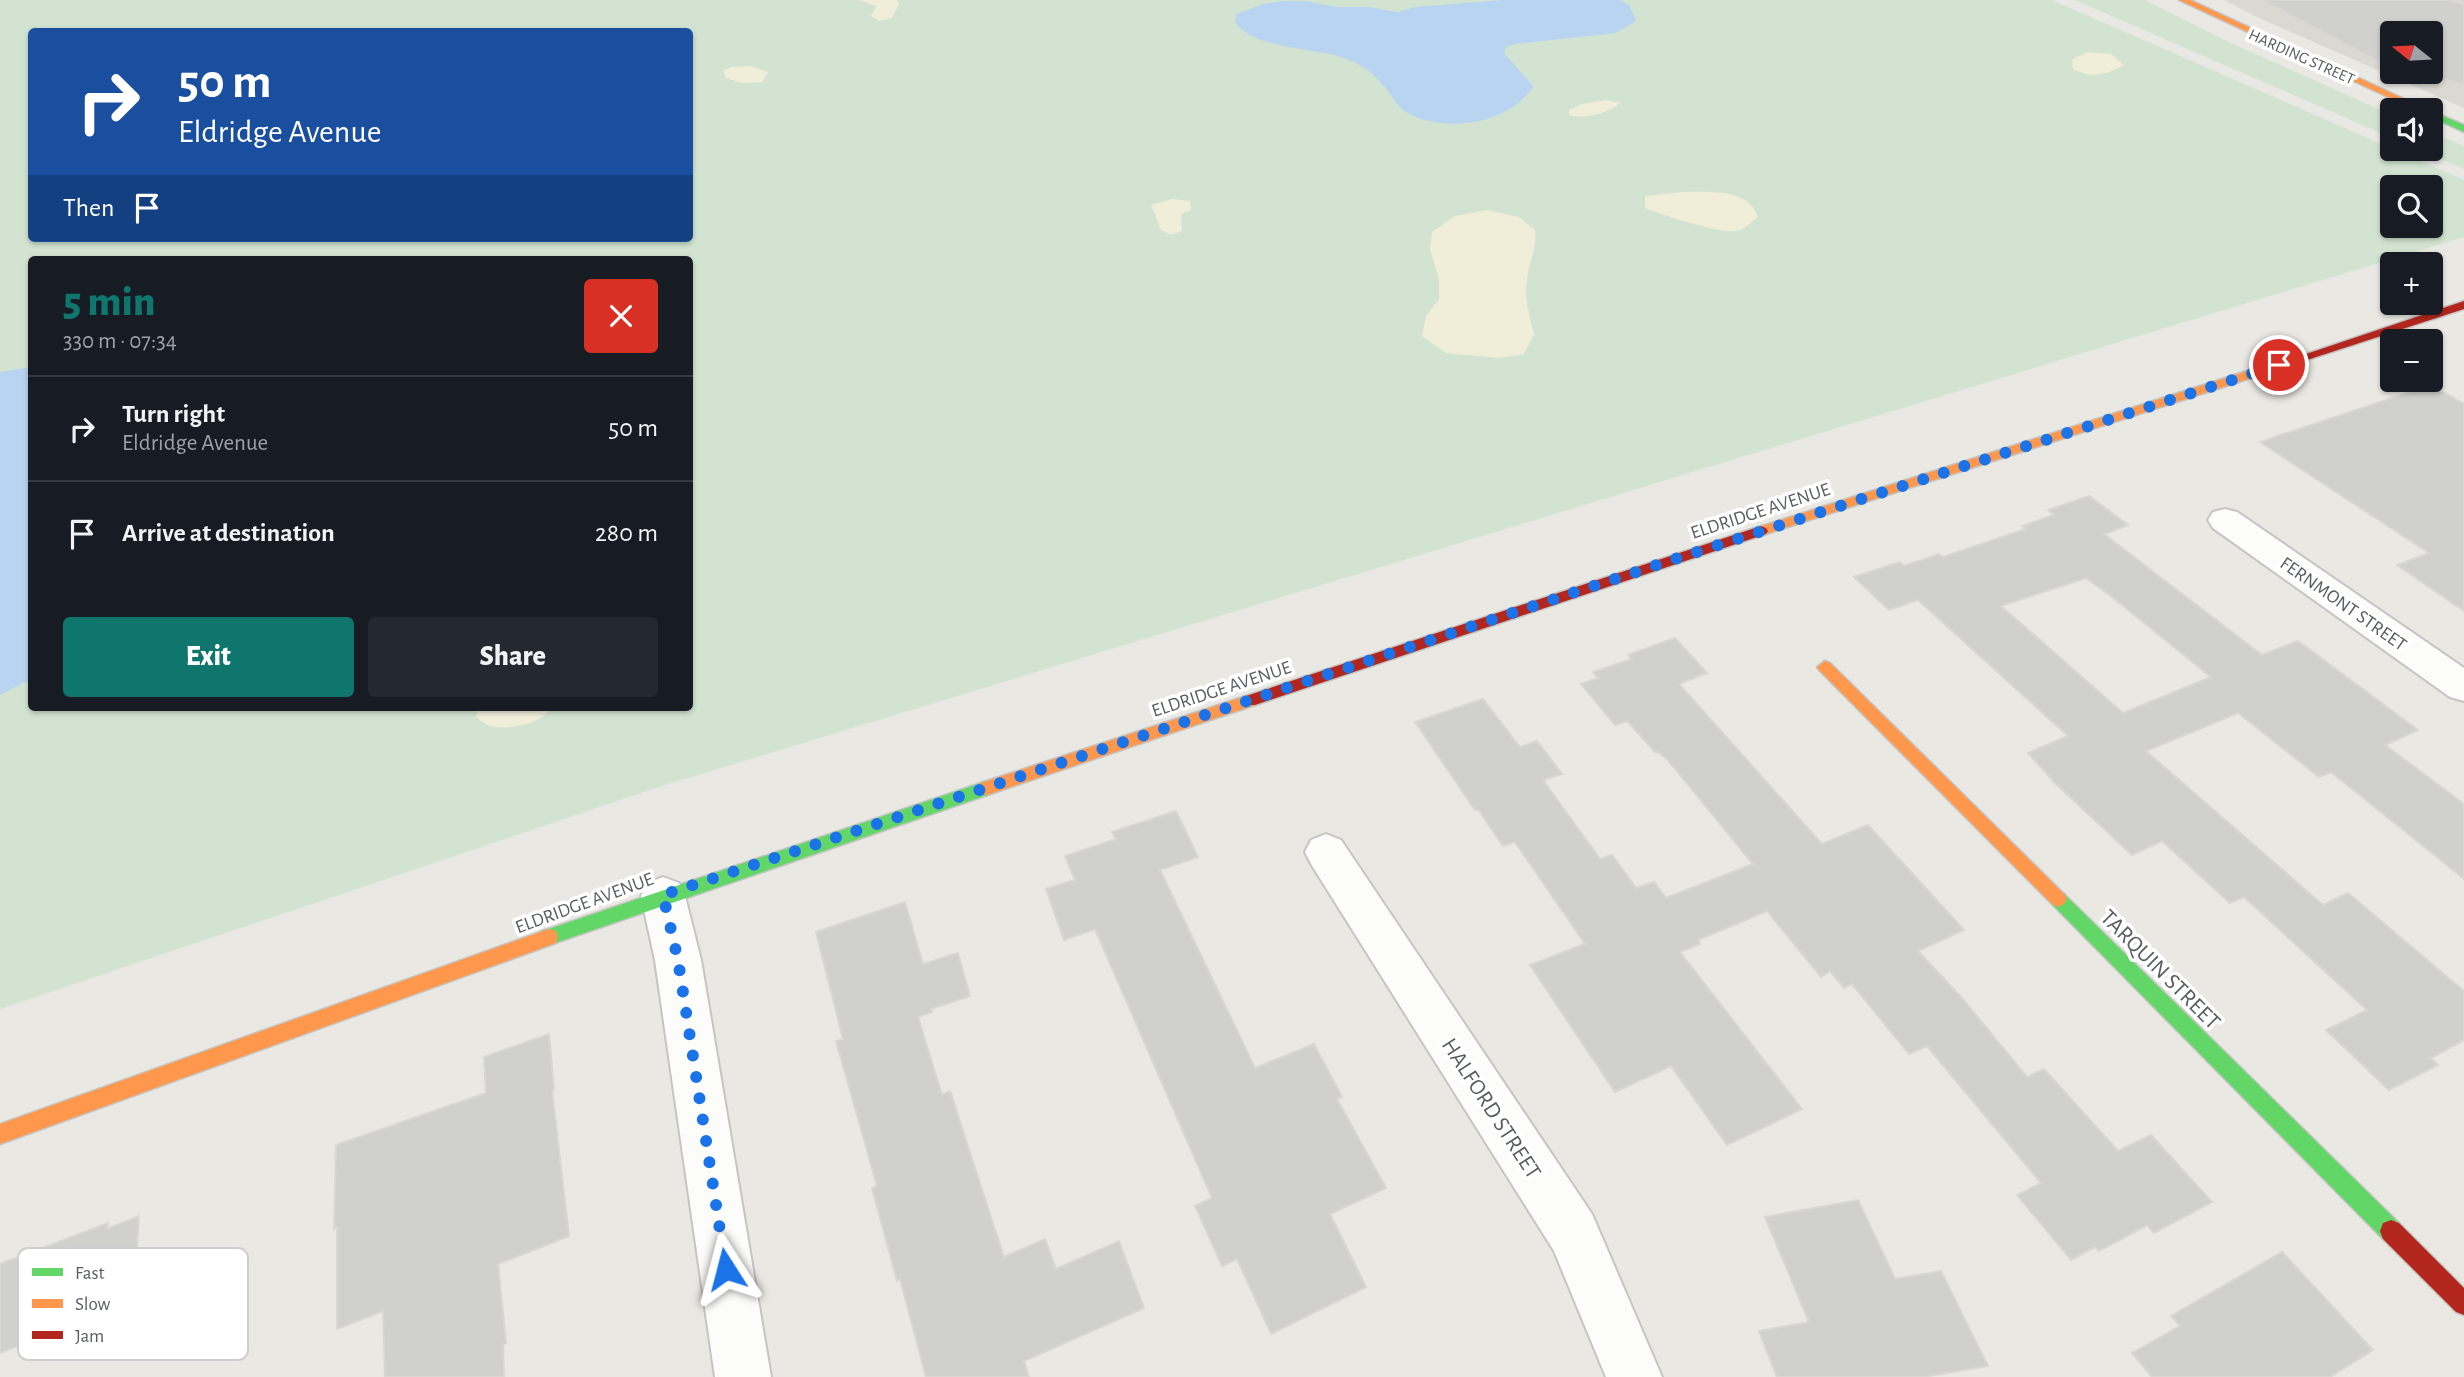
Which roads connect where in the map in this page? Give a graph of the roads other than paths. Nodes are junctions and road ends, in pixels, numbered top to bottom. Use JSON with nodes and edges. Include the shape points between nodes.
{"nodes":[{"id":1,"x":2183,"y":0,"type":"edge"},
{"id":2,"x":2397,"y":98,"type":"edge"},
{"id":3,"x":2443,"y":119,"type":"edge"},
{"id":4,"x":2464,"y":129,"type":"edge"},
{"id":5,"x":2464,"y":305,"type":"edge"},
{"id":6,"x":2225,"y":520,"type":"dead end"},
{"id":7,"x":1825,"y":667,"type":"dead end"},
{"id":8,"x":2464,"y":687,"type":"edge"},
{"id":9,"x":1326,"y":852,"type":"dead end"},
{"id":10,"x":663,"y":895,"type":"junction"},
{"id":11,"x":0,"y":1134,"type":"edge"},
{"id":12,"x":2464,"y":1304,"type":"edge"},
{"id":13,"x":743,"y":1377,"type":"edge"},
{"id":14,"x":1634,"y":1377,"type":"edge"}],
"edges":[{"from":1,"to":2,"type":"street","name":"HARDING STREET"},
{"from":3,"to":4,"type":"street"},
{"from":5,"to":10,"type":"street","name":"ELDRIDGE AVENUE","via":[[1675,559]]},
{"from":6,"to":8,"type":"street","name":"FERNMONT STREET"},
{"from":7,"to":12,"type":"street","name":"TARQUIN STREET"},
{"from":9,"to":14,"type":"street","name":"HALFORD STREET","via":[[1573,1233]]},
{"from":10,"to":11,"type":"street","name":"ELDRIDGE AVENUE"},
{"from":10,"to":13,"type":"street","via":[[678,960]]}]}
